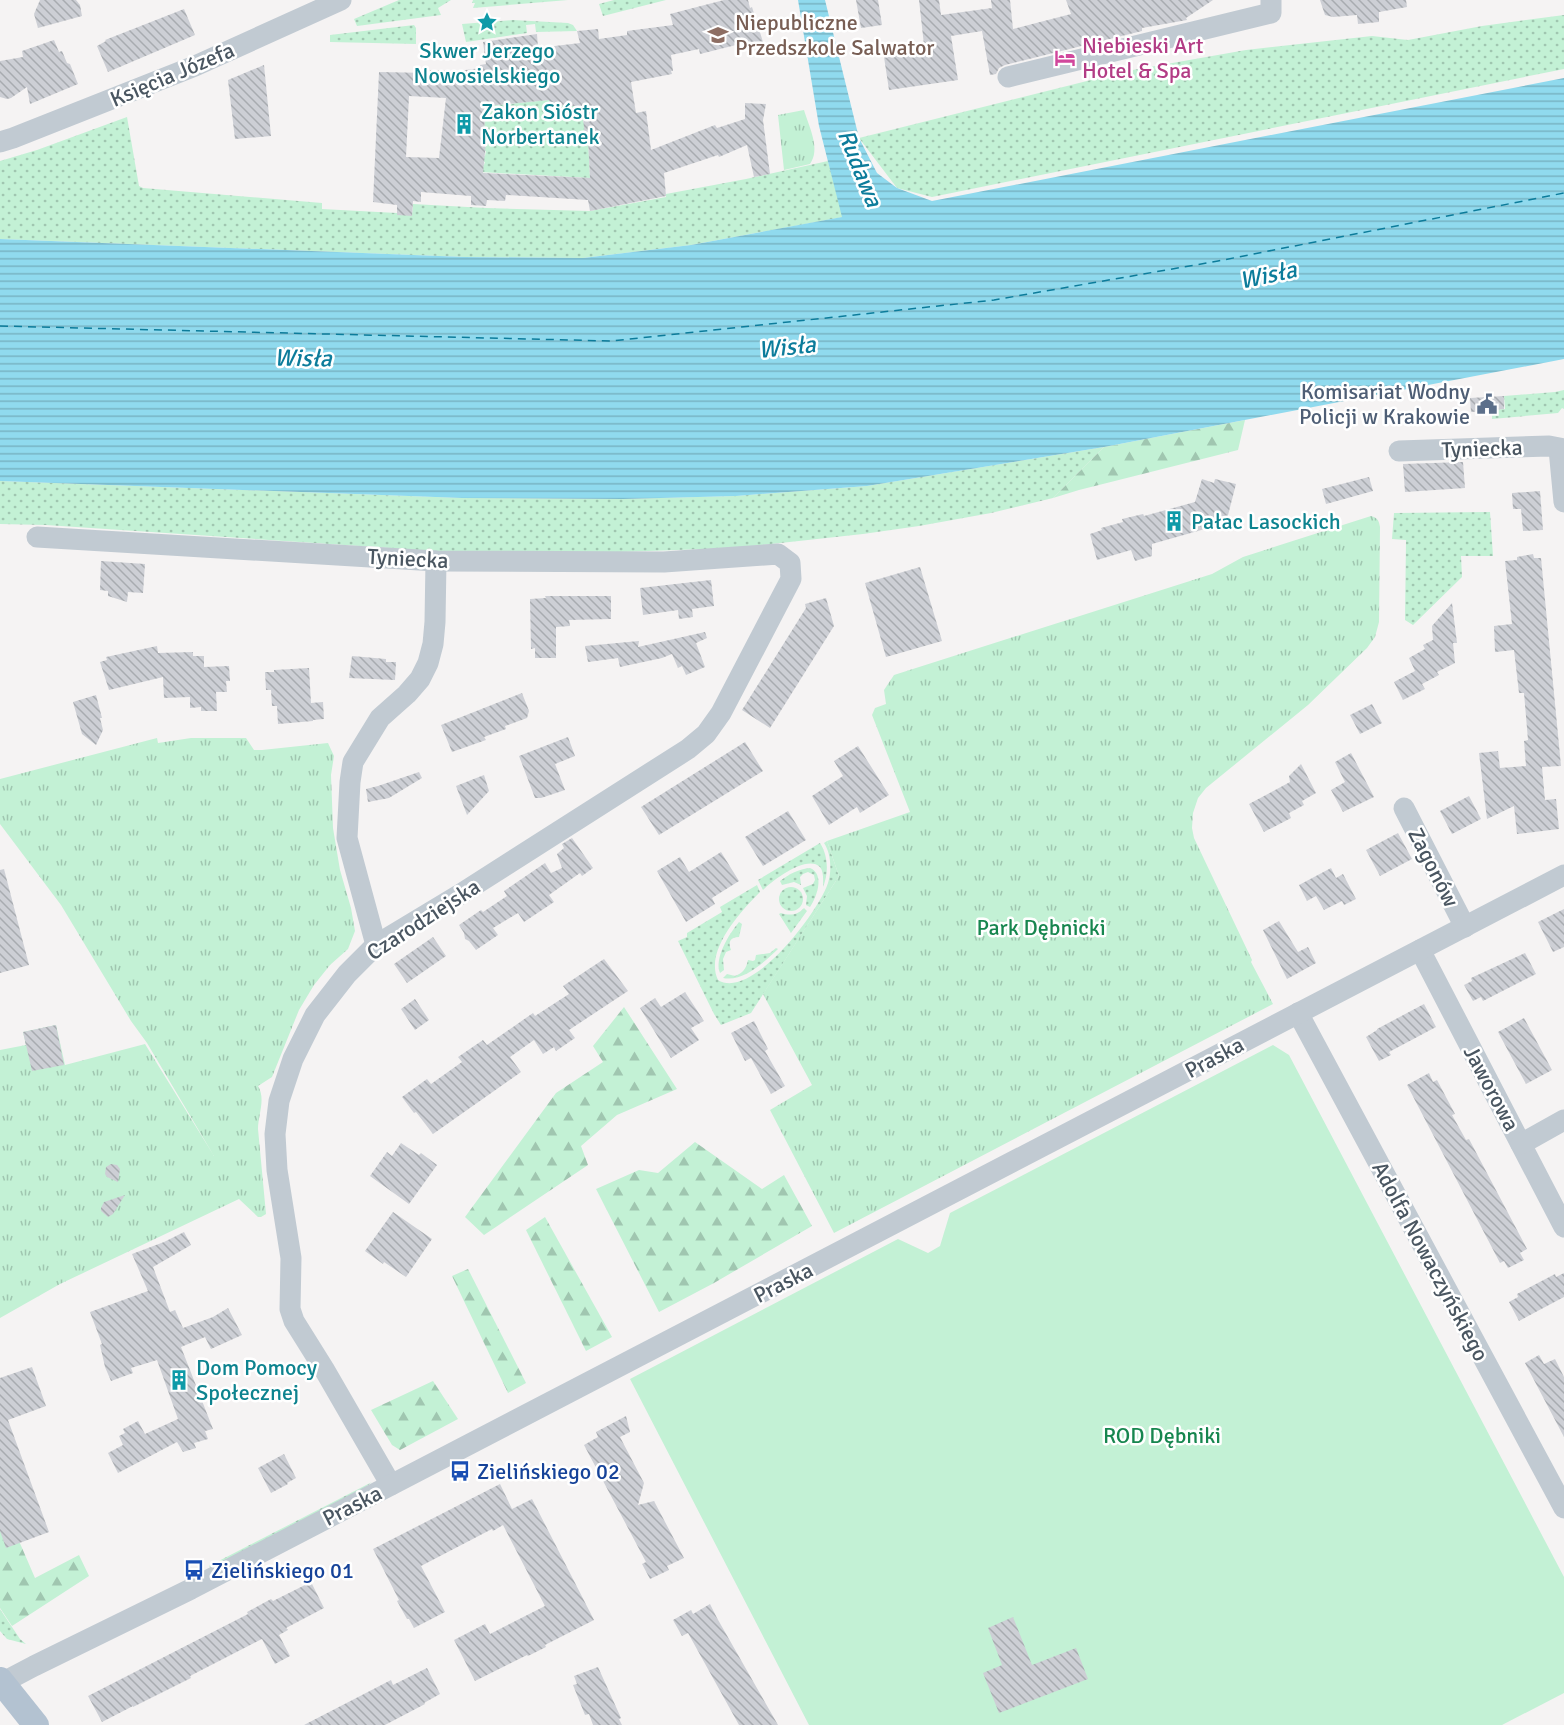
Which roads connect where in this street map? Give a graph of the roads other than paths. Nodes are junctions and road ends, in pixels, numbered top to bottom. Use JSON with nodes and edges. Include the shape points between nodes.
{"nodes":[{"id":1,"x":341,"y":0,"type":"edge"},
{"id":2,"x":1271,"y":0,"type":"edge"},
{"id":3,"x":1008,"y":77,"type":"dead end"},
{"id":4,"x":0,"y":142,"type":"edge"},
{"id":5,"x":1562,"y":449,"type":"edge"},
{"id":6,"x":1399,"y":451,"type":"dead end"},
{"id":7,"x":1564,"y":502,"type":"edge"},
{"id":8,"x":37,"y":537,"type":"dead end"},
{"id":9,"x":778,"y":554,"type":"joint"},
{"id":10,"x":436,"y":561,"type":"junction"},
{"id":11,"x":1404,"y":808,"type":"dead end"},
{"id":12,"x":1564,"y":875,"type":"edge"},
{"id":13,"x":1466,"y":927,"type":"junction"},
{"id":14,"x":376,"y":945,"type":"junction"},
{"id":15,"x":1420,"y":950,"type":"junction"},
{"id":16,"x":1298,"y":1013,"type":"junction"},
{"id":17,"x":1564,"y":1120,"type":"edge"},
{"id":18,"x":1521,"y":1144,"type":"junction"},
{"id":19,"x":1564,"y":1227,"type":"edge"},
{"id":20,"x":391,"y":1485,"type":"junction"},
{"id":21,"x":1564,"y":1508,"type":"edge"},
{"id":22,"x":1,"y":1682,"type":"edge"},
{"id":23,"x":36,"y":1725,"type":"edge"}],
"edges":[{"from":1,"to":4,"type":"street","name":"Księcia Józefa","via":[[195,66]]},
{"from":2,"to":3,"type":"street","via":[[1271,13]]},
{"from":5,"to":6,"type":"street","name":"Tyniecka","via":[[1549,446]]},
{"from":5,"to":7,"type":"street"},
{"from":8,"to":10,"type":"street","name":"Tyniecka"},
{"from":9,"to":10,"type":"street","name":"Tyniecka","via":[[664,562]]},
{"from":9,"to":14,"type":"street","name":"Czarodziejska","via":[[790,563],[791,579],[721,713],[706,734]]},
{"from":10,"to":14,"type":"street","via":[[435,622],[428,663],[407,694],[380,718],[353,762],[347,838]]},
{"from":11,"to":13,"type":"street","name":"Zagonów"},
{"from":12,"to":13,"type":"street","name":"Praska"},
{"from":13,"to":15,"type":"street","name":"Praska"},
{"from":14,"to":20,"type":"street","name":"Czarodziejska","via":[[347,974],[315,1016],[293,1059],[279,1101],[275,1134],[291,1258],[290,1309],[294,1322]]},
{"from":15,"to":16,"type":"street","name":"Praska"},
{"from":15,"to":18,"type":"street","name":"Jaworowa"},
{"from":16,"to":20,"type":"street","name":"Praska"},
{"from":16,"to":21,"type":"street","name":"Adolfa Nowaczyńskiego"},
{"from":17,"to":18,"type":"street"},
{"from":18,"to":19,"type":"street","name":"Jaworowa"},
{"from":20,"to":22,"type":"street","name":"Praska"},
{"from":22,"to":23,"type":"main road"}]}
